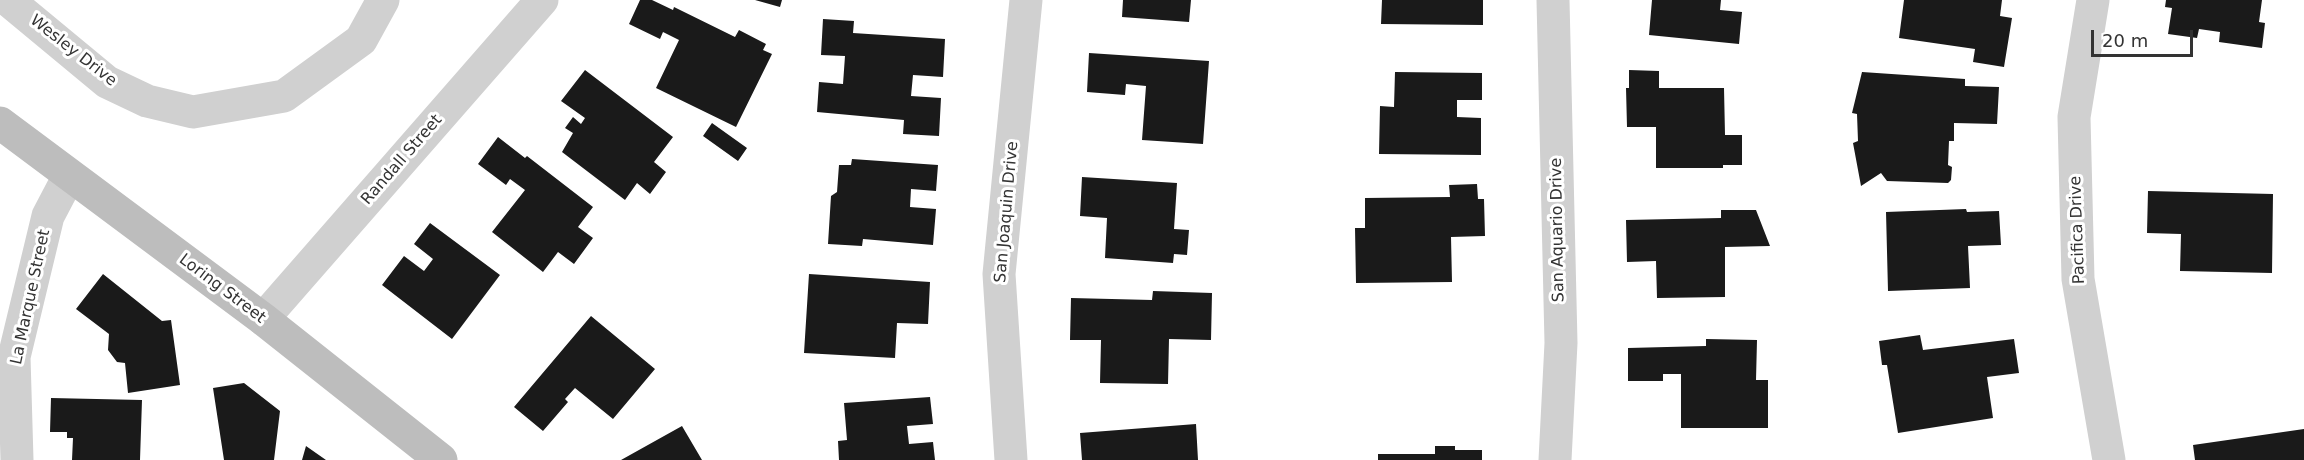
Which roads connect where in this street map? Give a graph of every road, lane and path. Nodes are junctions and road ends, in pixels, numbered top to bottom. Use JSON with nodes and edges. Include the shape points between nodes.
{"nodes":[{"id":1,"x":8,"y":0,"type":"edge"},
{"id":2,"x":383,"y":0,"type":"edge"},
{"id":3,"x":542,"y":0,"type":"edge"},
{"id":4,"x":1026,"y":0,"type":"edge"},
{"id":5,"x":1553,"y":0,"type":"edge"},
{"id":6,"x":2093,"y":0,"type":"edge"},
{"id":7,"x":0,"y":123,"type":"edge"},
{"id":8,"x":69,"y":176,"type":"junction"},
{"id":9,"x":263,"y":320,"type":"junction"},
{"id":10,"x":16,"y":460,"type":"edge"},
{"id":11,"x":441,"y":460,"type":"edge"},
{"id":12,"x":1011,"y":460,"type":"edge"},
{"id":13,"x":1556,"y":460,"type":"edge"},
{"id":14,"x":2109,"y":460,"type":"edge"}],
"edges":[{"from":1,"to":2,"type":"street","name":"Wesley Drive","via":[[107,82],[147,101],[193,112],[284,96],[361,40]]},
{"from":3,"to":9,"type":"street","name":"Randall Street"},
{"from":4,"to":12,"type":"street","name":"San Joaquin Drive","via":[[999,274]]},
{"from":5,"to":13,"type":"street","name":"San Aquario Drive","via":[[1561,343]]},
{"from":6,"to":14,"type":"street","name":"Pacifica Drive","via":[[2074,117],[2078,279]]},
{"from":7,"to":8,"type":"street","name":"Loring Street"},
{"from":8,"to":9,"type":"street","name":"Loring Street"},
{"from":8,"to":10,"type":"street","name":"La Marque Street","via":[[48,216],[14,357]]},
{"from":9,"to":11,"type":"street","name":"Loring Street"}]}
